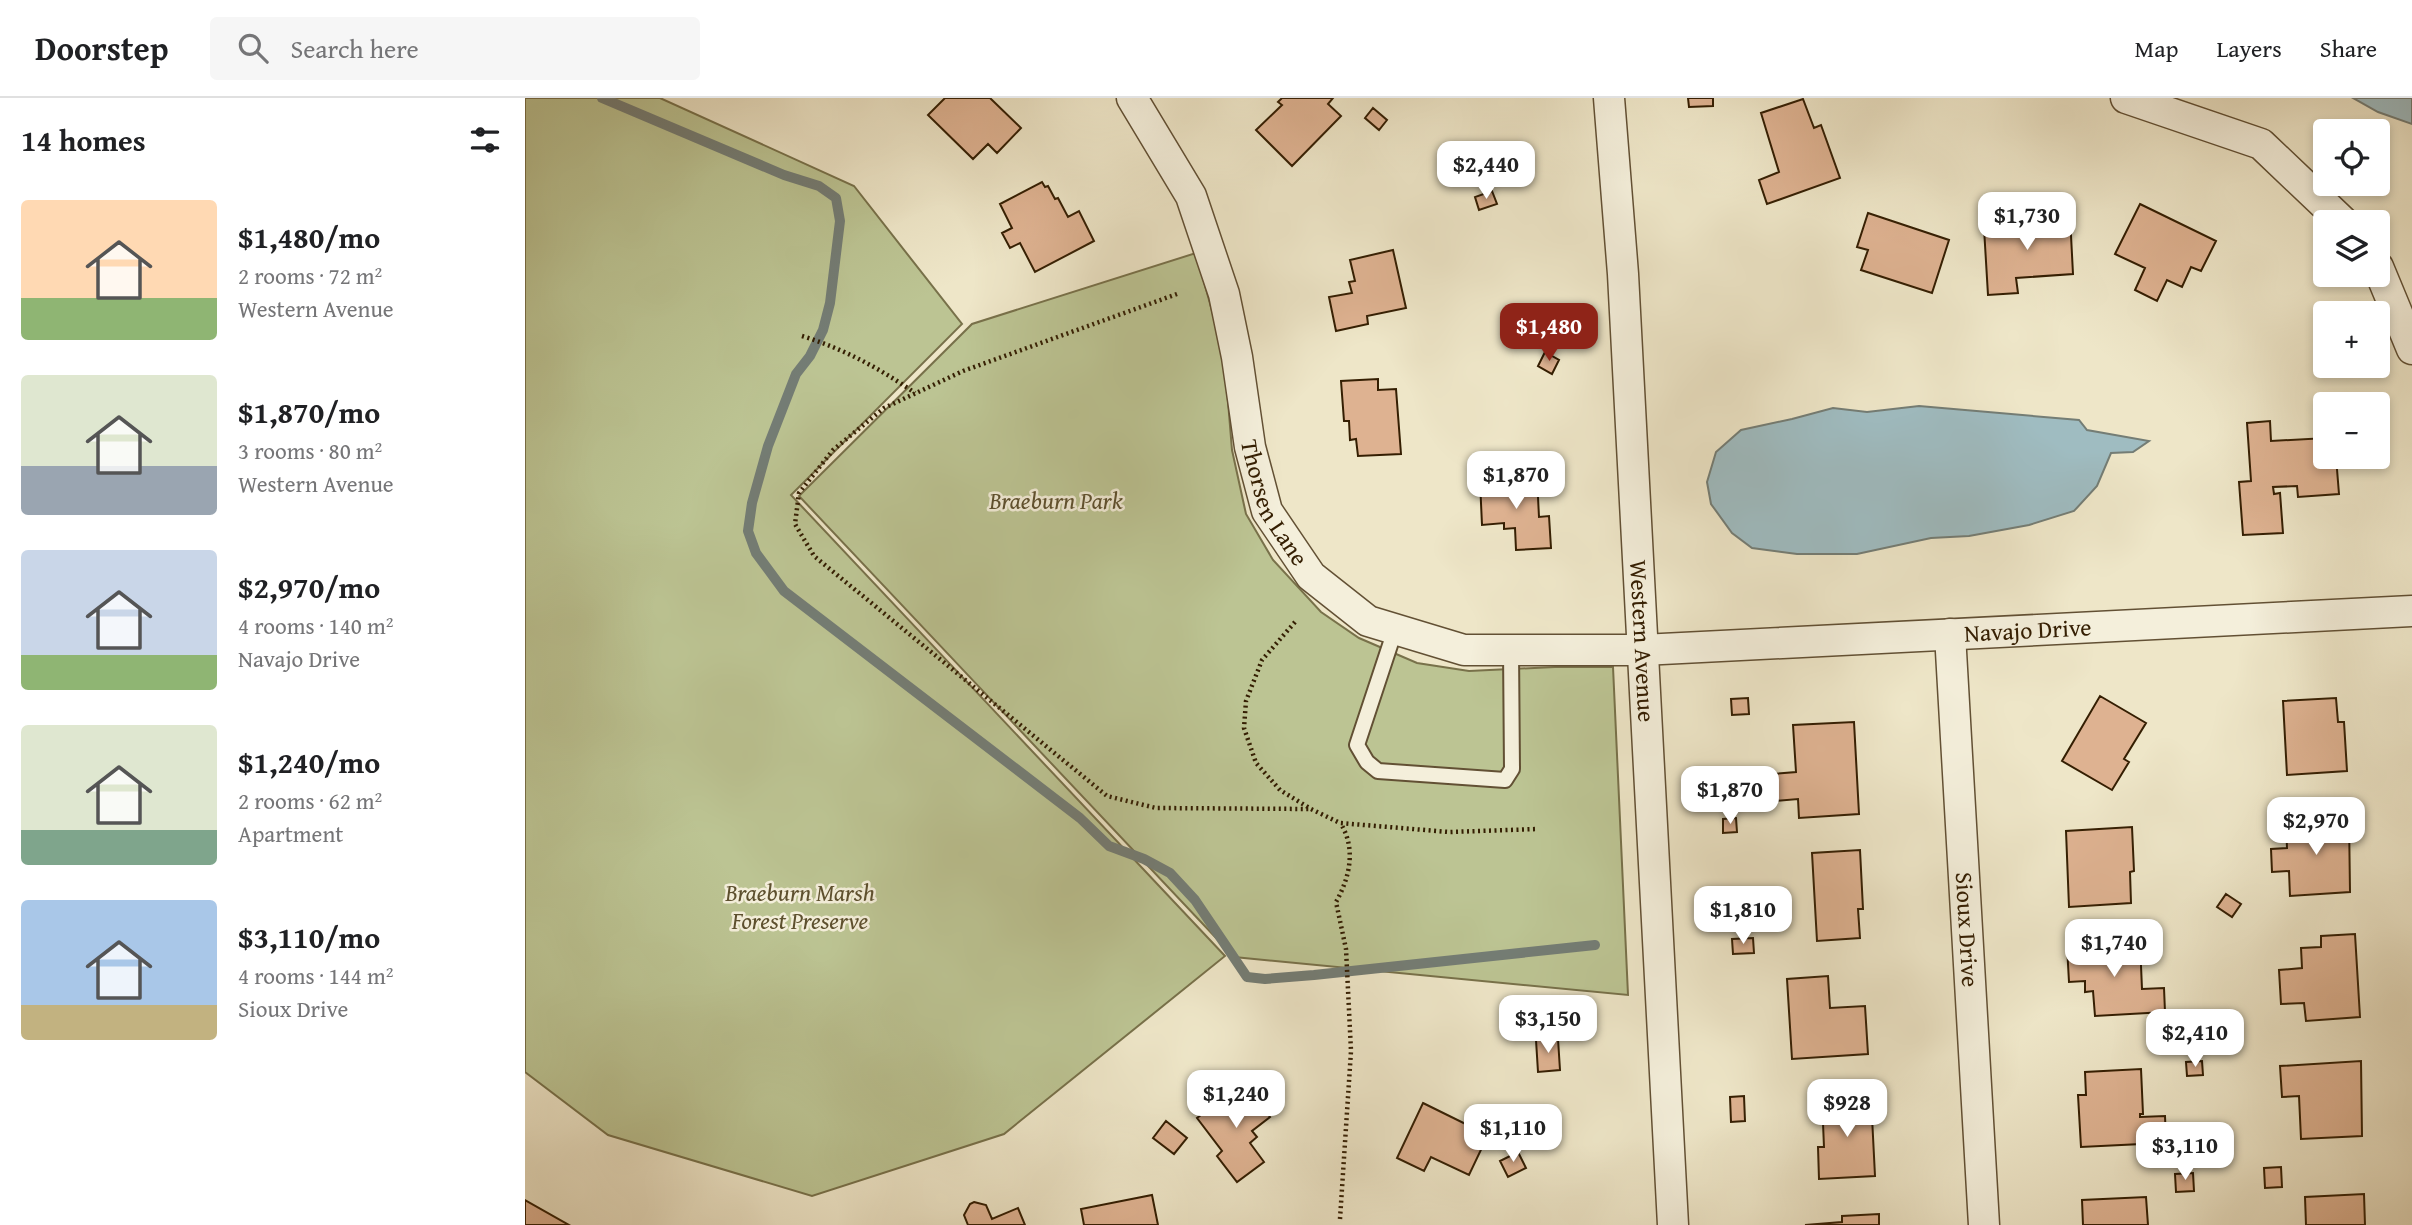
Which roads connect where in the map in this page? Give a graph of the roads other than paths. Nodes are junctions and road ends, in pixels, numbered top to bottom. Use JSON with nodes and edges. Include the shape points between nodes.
{"nodes":[{"id":1,"x":1609,"y":98,"type":"edge"},
{"id":2,"x":2126,"y":98,"type":"edge"},
{"id":3,"x":1135,"y":99,"type":"edge"},
{"id":4,"x":2330,"y":210,"type":"edge"},
{"id":5,"x":2386,"y":287,"type":"edge"},
{"id":6,"x":2412,"y":349,"type":"edge"},
{"id":7,"x":2412,"y":611,"type":"edge"},
{"id":8,"x":1395,"y":630,"type":"junction"},
{"id":9,"x":1950,"y":634,"type":"junction"},
{"id":10,"x":1642,"y":649,"type":"junction"},
{"id":11,"x":1511,"y":650,"type":"junction"},
{"id":12,"x":1673,"y":1225,"type":"edge"},
{"id":13,"x":1984,"y":1225,"type":"edge"}],
"edges":[{"from":1,"to":10,"type":"street","name":"Western Avenue"},
{"from":2,"to":4,"type":"street","via":[[2261,144]]},
{"from":3,"to":8,"type":"street","name":"Thorsen Lane","via":[[1191,196],[1224,294],[1267,511],[1311,576],[1368,621]]},
{"from":5,"to":6,"type":"street"},
{"from":7,"to":9,"type":"street","name":"Navajo Drive"},
{"from":8,"to":11,"type":"street","name":"Thorsen Lane","via":[[1464,650]]},
{"from":8,"to":11,"type":"lane","via":[[1357,745],[1378,771],[1505,780],[1512,769]]},
{"from":9,"to":10,"type":"street","name":"Navajo Drive"},
{"from":9,"to":13,"type":"street","name":"Sioux Drive"},
{"from":10,"to":11,"type":"street","name":"Thorsen Lane"},
{"from":10,"to":12,"type":"street","name":"Western Avenue"}]}
